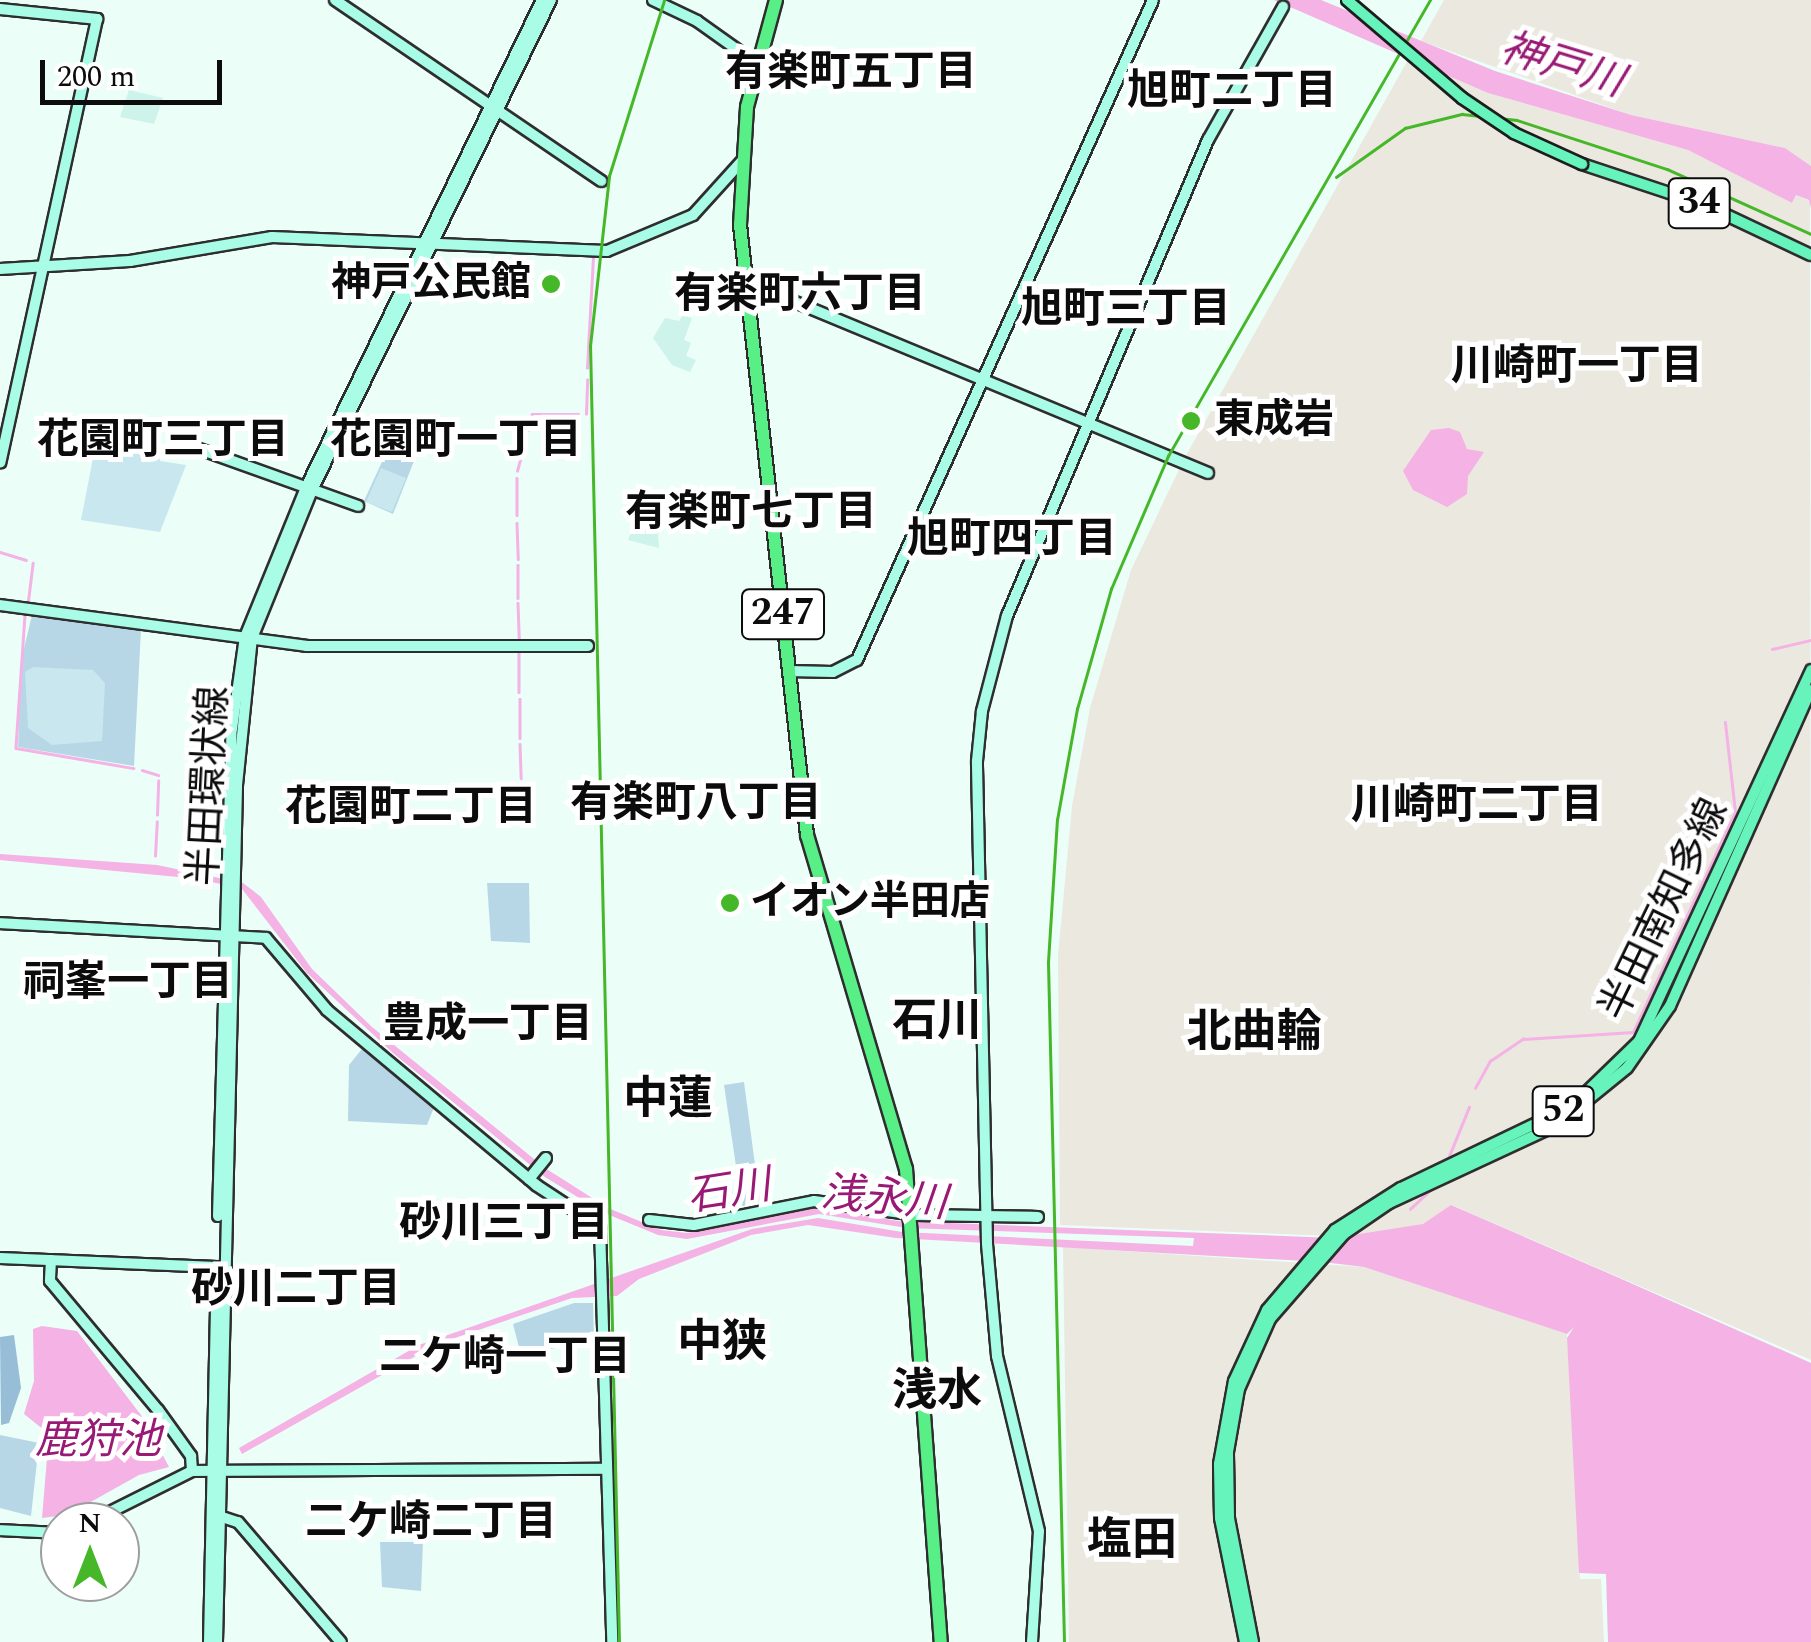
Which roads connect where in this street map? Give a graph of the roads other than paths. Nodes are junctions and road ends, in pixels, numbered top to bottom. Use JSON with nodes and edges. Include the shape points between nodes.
{"nodes":[{"id":1,"x":335,"y":0,"type":"edge"},
{"id":2,"x":542,"y":0,"type":"edge"},
{"id":3,"x":551,"y":0,"type":"edge"},
{"id":4,"x":652,"y":0,"type":"edge"},
{"id":5,"x":776,"y":0,"type":"edge"},
{"id":6,"x":1154,"y":0,"type":"edge"},
{"id":7,"x":1350,"y":0,"type":"edge"},
{"id":8,"x":0,"y":8,"type":"edge"},
{"id":9,"x":1283,"y":8,"type":"dead end"},
{"id":10,"x":756,"y":63,"type":"junction"},
{"id":11,"x":493,"y":107,"type":"junction"},
{"id":12,"x":741,"y":162,"type":"junction"},
{"id":13,"x":1583,"y":163,"type":"junction"},
{"id":14,"x":600,"y":181,"type":"dead end"},
{"id":15,"x":426,"y":242,"type":"junction"},
{"id":16,"x":1811,"y":254,"type":"edge"},
{"id":17,"x":43,"y":266,"type":"junction"},
{"id":18,"x":0,"y":269,"type":"edge"},
{"id":19,"x":747,"y":282,"type":"junction"},
{"id":20,"x":984,"y":379,"type":"junction"},
{"id":21,"x":1089,"y":422,"type":"junction"},
{"id":22,"x":199,"y":449,"type":"dead end"},
{"id":23,"x":0,"y":463,"type":"edge"},
{"id":24,"x":1208,"y":473,"type":"dead end"},
{"id":25,"x":310,"y":486,"type":"junction"},
{"id":26,"x":358,"y":506,"type":"dead end"},
{"id":27,"x":0,"y":605,"type":"edge"},
{"id":28,"x":248,"y":638,"type":"junction"},
{"id":29,"x":588,"y":646,"type":"dead end"},
{"id":30,"x":1811,"y":670,"type":"edge"},
{"id":31,"x":789,"y":671,"type":"junction"},
{"id":32,"x":1811,"y":690,"type":"edge"},
{"id":33,"x":0,"y":923,"type":"edge"},
{"id":34,"x":229,"y":936,"type":"junction"},
{"id":35,"x":546,"y":1158,"type":"dead end"},
{"id":36,"x":532,"y":1176,"type":"junction"},
{"id":37,"x":911,"y":1216,"type":"junction"},
{"id":38,"x":1038,"y":1216,"type":"dead end"},
{"id":39,"x":986,"y":1217,"type":"junction"},
{"id":40,"x":649,"y":1220,"type":"dead end"},
{"id":41,"x":0,"y":1258,"type":"edge"},
{"id":42,"x":50,"y":1260,"type":"junction"},
{"id":43,"x":216,"y":1267,"type":"junction"},
{"id":44,"x":1224,"y":1451,"type":"junction"},
{"id":45,"x":604,"y":1469,"type":"junction"},
{"id":46,"x":216,"y":1470,"type":"junction"},
{"id":47,"x":192,"y":1471,"type":"junction"},
{"id":48,"x":130,"y":1502,"type":"edge"},
{"id":49,"x":219,"y":1516,"type":"junction"},
{"id":50,"x":0,"y":1530,"type":"edge"},
{"id":51,"x":40,"y":1532,"type":"edge"},
{"id":52,"x":213,"y":1642,"type":"edge"},
{"id":53,"x":341,"y":1642,"type":"edge"},
{"id":54,"x":612,"y":1642,"type":"edge"},
{"id":55,"x":941,"y":1642,"type":"edge"},
{"id":56,"x":1032,"y":1642,"type":"edge"},
{"id":57,"x":1245,"y":1642,"type":"edge"},
{"id":58,"x":1253,"y":1642,"type":"edge"}],
"edges":[{"from":1,"to":11,"type":"street"},
{"from":2,"to":11,"type":"street","name":"半田環状線"},
{"from":3,"to":11,"type":"street","name":"半田環状線"},
{"from":4,"to":10,"type":"street","via":[[697,21]]},
{"from":5,"to":10,"type":"highway","number":"247"},
{"from":6,"to":20,"type":"street"},
{"from":7,"to":13,"type":"main road","number":"34","bridge":true,"via":[[1463,96]]},
{"from":8,"to":17,"type":"street","via":[[97,18]]},
{"from":9,"to":21,"type":"street","via":[[1208,140]]},
{"from":10,"to":12,"type":"highway","number":"247"},
{"from":11,"to":14,"type":"street"},
{"from":11,"to":15,"type":"street","name":"半田環状線"},
{"from":12,"to":15,"type":"street","via":[[693,214],[623,247]]},
{"from":12,"to":19,"type":"highway","number":"247"},
{"from":13,"to":16,"type":"main road","number":"34","via":[[1705,205]]},
{"from":13,"to":16,"type":"main road","number":"34","via":[[1711,202]]},
{"from":15,"to":17,"type":"street","via":[[272,237],[130,261]]},
{"from":15,"to":25,"type":"street","name":"半田環状線"},
{"from":17,"to":18,"type":"street"},
{"from":17,"to":23,"type":"street"},
{"from":19,"to":20,"type":"street"},
{"from":19,"to":31,"type":"highway","number":"247"},
{"from":20,"to":21,"type":"street"},
{"from":20,"to":31,"type":"street","via":[[856,660],[833,672]]},
{"from":21,"to":24,"type":"street"},
{"from":21,"to":39,"type":"street","via":[[1006,616],[982,711],[977,761]]},
{"from":22,"to":25,"type":"street"},
{"from":25,"to":26,"type":"street"},
{"from":25,"to":28,"type":"street","name":"半田環状線"},
{"from":27,"to":28,"type":"street"},
{"from":28,"to":29,"type":"street","via":[[306,646]]},
{"from":28,"to":34,"type":"street","name":"半田環状線"},
{"from":30,"to":44,"type":"main road","name":"半田南知多線","number":"52","via":[[1639,1041],[1572,1106],[1401,1188],[1312,1252],[1250,1340]]},
{"from":31,"to":37,"type":"highway","number":"247","via":[[807,834],[896,1123]]},
{"from":32,"to":44,"type":"main road","name":"半田南知多線","number":"52","via":[[1694,956],[1640,1052],[1568,1118],[1388,1203],[1318,1257],[1270,1318]]},
{"from":33,"to":34,"type":"street"},
{"from":34,"to":36,"type":"street","via":[[270,940],[326,1010]]},
{"from":34,"to":43,"type":"street","name":"半田環状線"},
{"from":34,"to":46,"type":"street","name":"半田環状線"},
{"from":35,"to":36,"type":"street"},
{"from":36,"to":45,"type":"street","via":[[600,1227]]},
{"from":37,"to":39,"type":"street"},
{"from":37,"to":40,"type":"street","via":[[814,1202],[694,1225]]},
{"from":37,"to":55,"type":"highway","number":"247"},
{"from":38,"to":39,"type":"street"},
{"from":39,"to":56,"type":"street","via":[[997,1356],[1040,1530]]},
{"from":41,"to":42,"type":"street"},
{"from":42,"to":43,"type":"street"},
{"from":42,"to":47,"type":"street","via":[[50,1281],[158,1410],[191,1456]]},
{"from":43,"to":46,"type":"street","name":"半田環状線"},
{"from":44,"to":57,"type":"main road","name":"半田南知多線","number":"52","via":[[1220,1518]]},
{"from":44,"to":58,"type":"main road","name":"半田南知多線","number":"52","via":[[1229,1518]]},
{"from":45,"to":46,"type":"street"},
{"from":45,"to":54,"type":"street"},
{"from":46,"to":47,"type":"street"},
{"from":46,"to":49,"type":"street","name":"半田環状線"},
{"from":46,"to":52,"type":"street","name":"半田環状線"},
{"from":47,"to":48,"type":"street"},
{"from":49,"to":52,"type":"street","name":"半田環状線"},
{"from":49,"to":53,"type":"street","via":[[238,1522]]},
{"from":50,"to":51,"type":"street"}]}
